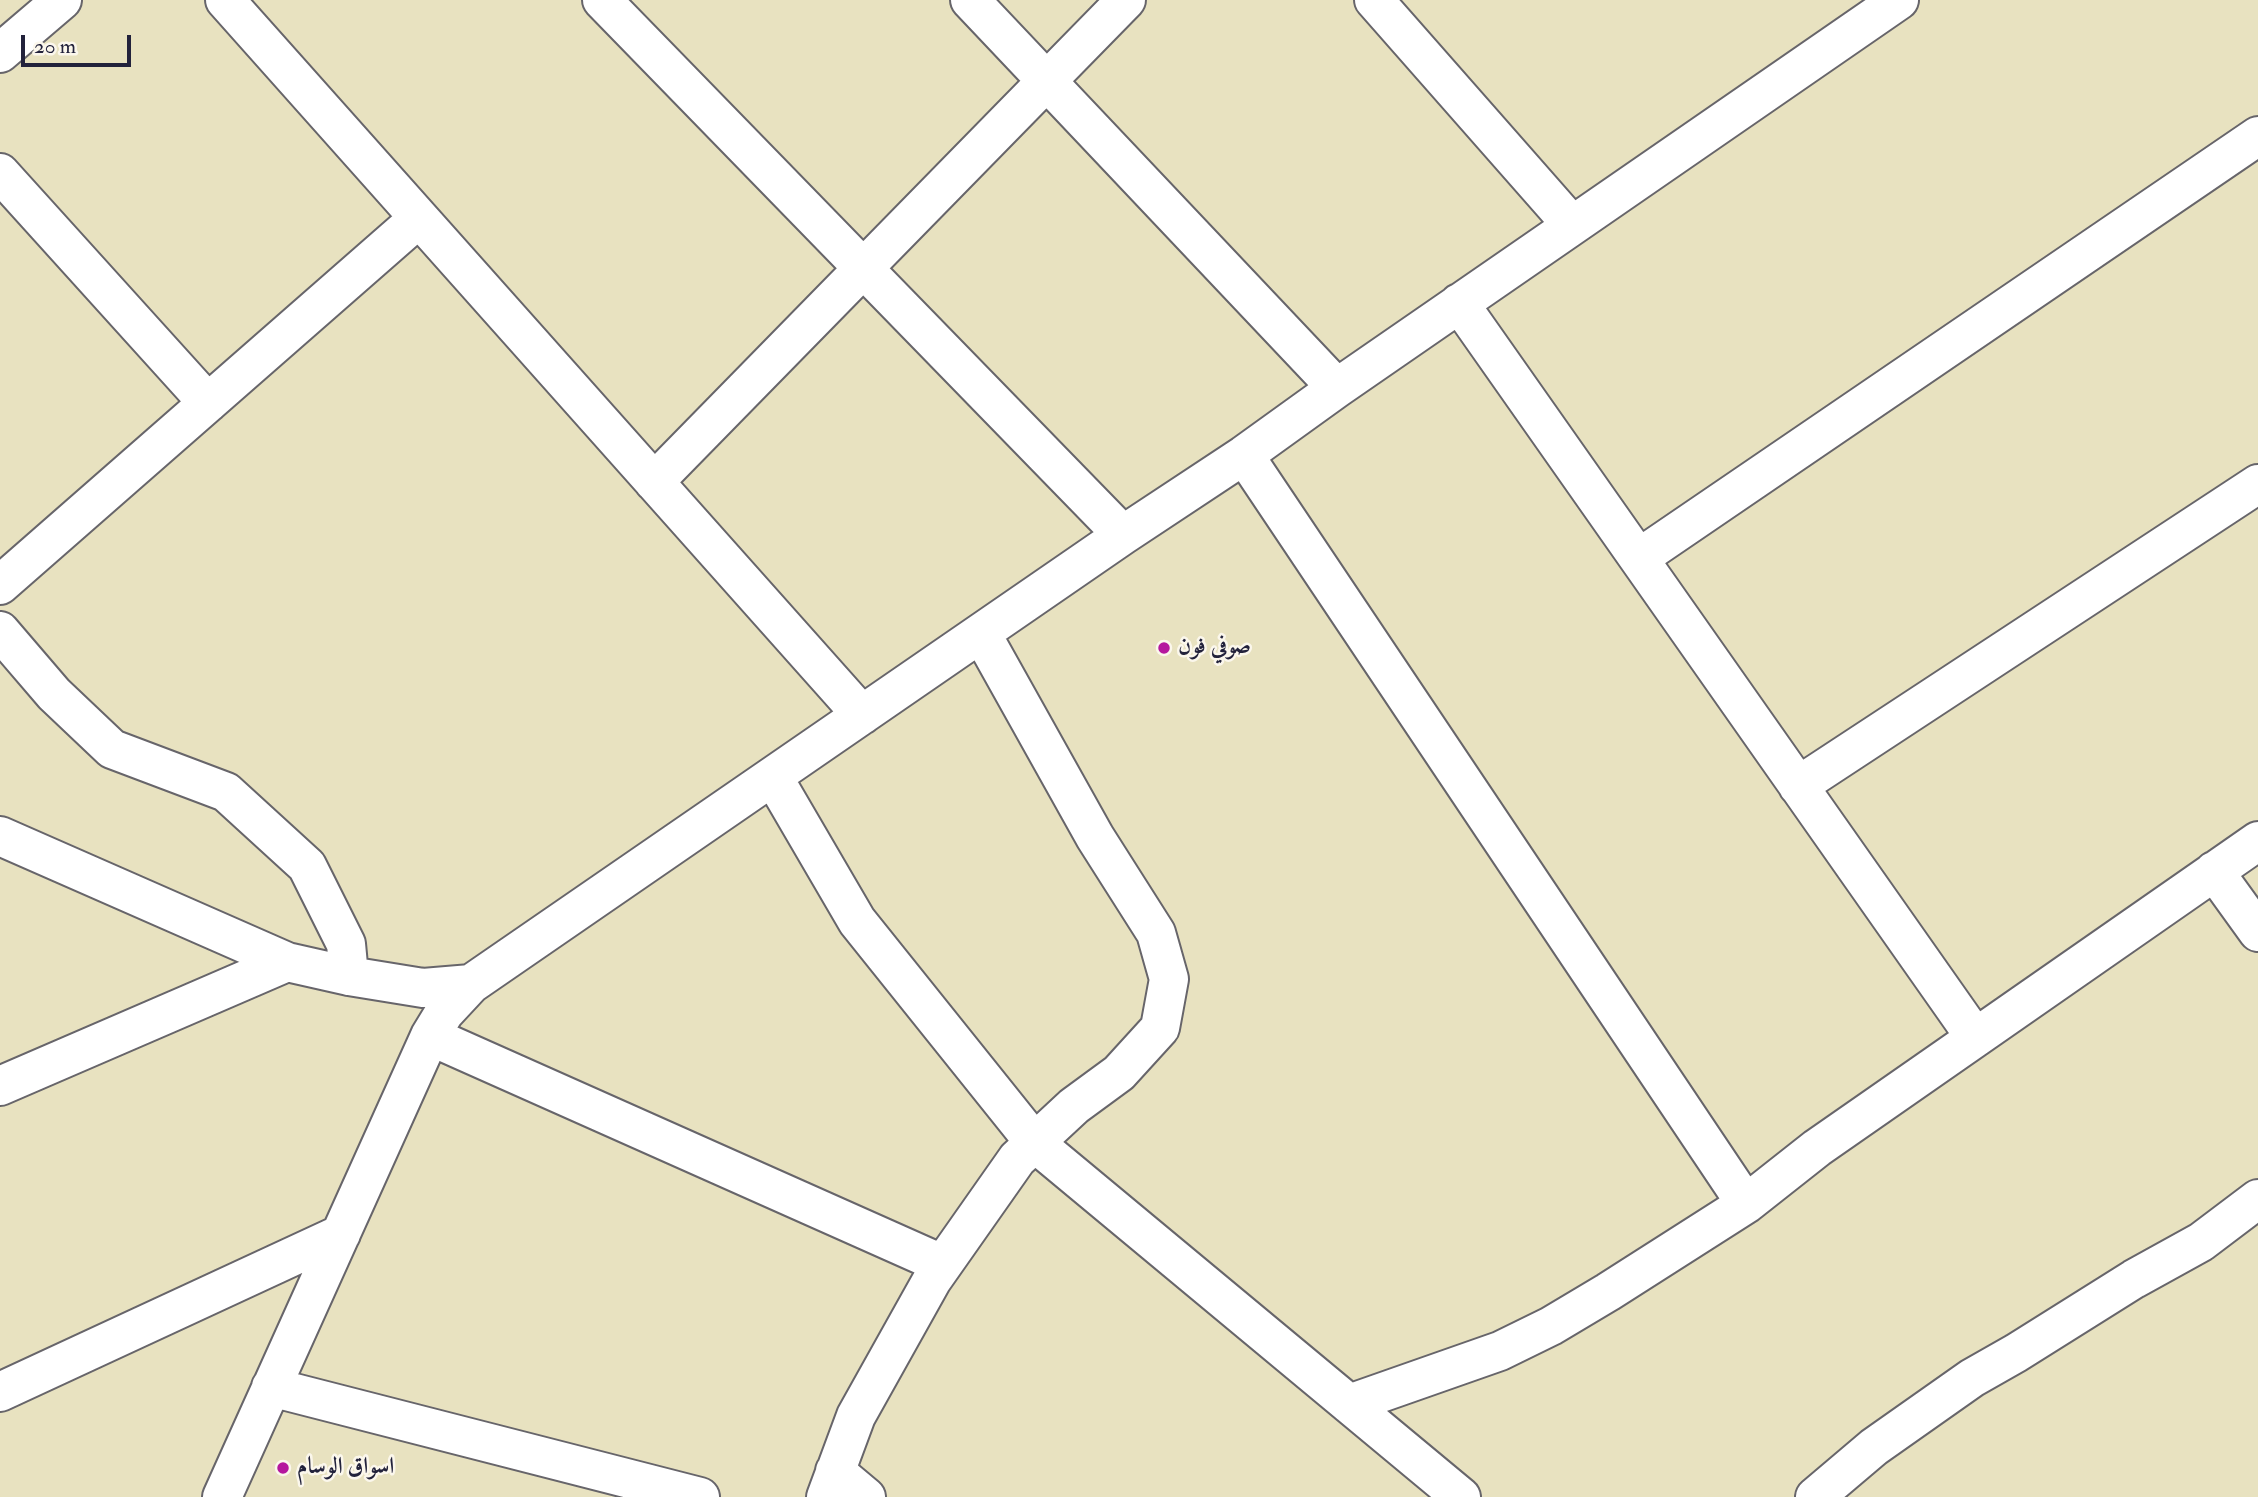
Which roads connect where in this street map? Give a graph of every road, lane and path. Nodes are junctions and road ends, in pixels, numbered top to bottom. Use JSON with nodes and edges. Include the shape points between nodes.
{"nodes":[{"id":1,"x":62,"y":0,"type":"edge"},
{"id":2,"x":601,"y":0,"type":"edge"},
{"id":3,"x":970,"y":0,"type":"edge"},
{"id":4,"x":1126,"y":0,"type":"edge"},
{"id":5,"x":1374,"y":0,"type":"edge"},
{"id":6,"x":1899,"y":0,"type":"edge"},
{"id":7,"x":228,"y":1,"type":"edge"},
{"id":8,"x":0,"y":53,"type":"edge"},
{"id":9,"x":1047,"y":81,"type":"junction"},
{"id":10,"x":2258,"y":136,"type":"edge"},
{"id":11,"x":0,"y":173,"type":"edge"},
{"id":12,"x":419,"y":218,"type":"junction"},
{"id":13,"x":1572,"y":225,"type":"junction"},
{"id":14,"x":863,"y":269,"type":"junction"},
{"id":15,"x":1460,"y":303,"type":"junction"},
{"id":16,"x":1337,"y":388,"type":"junction"},
{"id":17,"x":208,"y":403,"type":"junction"},
{"id":18,"x":1244,"y":454,"type":"junction"},
{"id":19,"x":654,"y":482,"type":"junction"},
{"id":20,"x":2258,"y":484,"type":"edge"},
{"id":21,"x":1123,"y":535,"type":"junction"},
{"id":22,"x":1639,"y":558,"type":"junction"},
{"id":23,"x":0,"y":585,"type":"edge"},
{"id":24,"x":0,"y":631,"type":"edge"},
{"id":25,"x":981,"y":633,"type":"junction"},
{"id":26,"x":862,"y":715,"type":"junction"},
{"id":27,"x":772,"y":777,"type":"junction"},
{"id":28,"x":1798,"y":786,"type":"junction"},
{"id":29,"x":0,"y":836,"type":"edge"},
{"id":30,"x":2258,"y":841,"type":"edge"},
{"id":31,"x":2214,"y":871,"type":"junction"},
{"id":32,"x":2258,"y":932,"type":"edge"},
{"id":33,"x":286,"y":962,"type":"junction"},
{"id":34,"x":349,"y":976,"type":"junction"},
{"id":35,"x":471,"y":984,"type":"junction"},
{"id":36,"x":430,"y":1036,"type":"junction"},
{"id":37,"x":1975,"y":1037,"type":"junction"},
{"id":38,"x":0,"y":1086,"type":"edge"},
{"id":39,"x":1035,"y":1143,"type":"junction"},
{"id":40,"x":2258,"y":1199,"type":"edge"},
{"id":41,"x":1745,"y":1204,"type":"junction"},
{"id":42,"x":341,"y":1234,"type":"junction"},
{"id":43,"x":942,"y":1264,"type":"junction"},
{"id":44,"x":271,"y":1387,"type":"junction"},
{"id":45,"x":0,"y":1392,"type":"edge"},
{"id":46,"x":1349,"y":1404,"type":"junction"},
{"id":47,"x":831,"y":1484,"type":"edge"},
{"id":48,"x":222,"y":1497,"type":"edge"},
{"id":49,"x":700,"y":1497,"type":"edge"},
{"id":50,"x":866,"y":1497,"type":"edge"},
{"id":51,"x":1461,"y":1497,"type":"edge"},
{"id":52,"x":1815,"y":1497,"type":"edge"}],
"edges":[{"from":1,"to":8,"type":"street"},
{"from":2,"to":14,"type":"street"},
{"from":3,"to":9,"type":"street"},
{"from":4,"to":9,"type":"street"},
{"from":5,"to":13,"type":"street"},
{"from":6,"to":13,"type":"street"},
{"from":7,"to":12,"type":"street"},
{"from":9,"to":14,"type":"street"},
{"from":9,"to":16,"type":"street"},
{"from":10,"to":22,"type":"street"},
{"from":11,"to":17,"type":"street"},
{"from":12,"to":17,"type":"street"},
{"from":12,"to":19,"type":"street"},
{"from":13,"to":15,"type":"street"},
{"from":14,"to":19,"type":"street"},
{"from":14,"to":21,"type":"street"},
{"from":15,"to":16,"type":"street"},
{"from":15,"to":22,"type":"street"},
{"from":16,"to":18,"type":"street"},
{"from":17,"to":23,"type":"street"},
{"from":18,"to":21,"type":"street"},
{"from":18,"to":41,"type":"street"},
{"from":19,"to":26,"type":"street"},
{"from":20,"to":28,"type":"street"},
{"from":21,"to":25,"type":"street"},
{"from":22,"to":28,"type":"street"},
{"from":24,"to":34,"type":"street","via":[[54,694],[112,749],[226,792],[307,866],[346,944]]},
{"from":25,"to":26,"type":"street"},
{"from":25,"to":39,"type":"street","via":[[1095,837],[1156,933],[1169,979],[1160,1028],[1119,1073]]},
{"from":26,"to":27,"type":"street"},
{"from":27,"to":35,"type":"street"},
{"from":27,"to":39,"type":"street","via":[[857,921]]},
{"from":28,"to":37,"type":"street"},
{"from":29,"to":33,"type":"street"},
{"from":30,"to":31,"type":"street"},
{"from":31,"to":32,"type":"street"},
{"from":31,"to":37,"type":"street"},
{"from":33,"to":34,"type":"street"},
{"from":33,"to":38,"type":"street"},
{"from":34,"to":35,"type":"street","via":[[423,988]]},
{"from":35,"to":36,"type":"street"},
{"from":36,"to":42,"type":"street"},
{"from":36,"to":43,"type":"street"},
{"from":37,"to":41,"type":"street"},
{"from":39,"to":43,"type":"street","via":[[1017,1159]]},
{"from":39,"to":46,"type":"street"},
{"from":40,"to":52,"type":"street","via":[[2201,1242],[1972,1378],[1874,1447]]},
{"from":41,"to":46,"type":"street","via":[[1551,1326],[1500,1351]]},
{"from":42,"to":44,"type":"street"},
{"from":42,"to":45,"type":"street"},
{"from":43,"to":47,"type":"street","via":[[856,1416]]},
{"from":44,"to":48,"type":"street"},
{"from":44,"to":49,"type":"street"},
{"from":46,"to":51,"type":"street"},
{"from":47,"to":50,"type":"street"}]}
